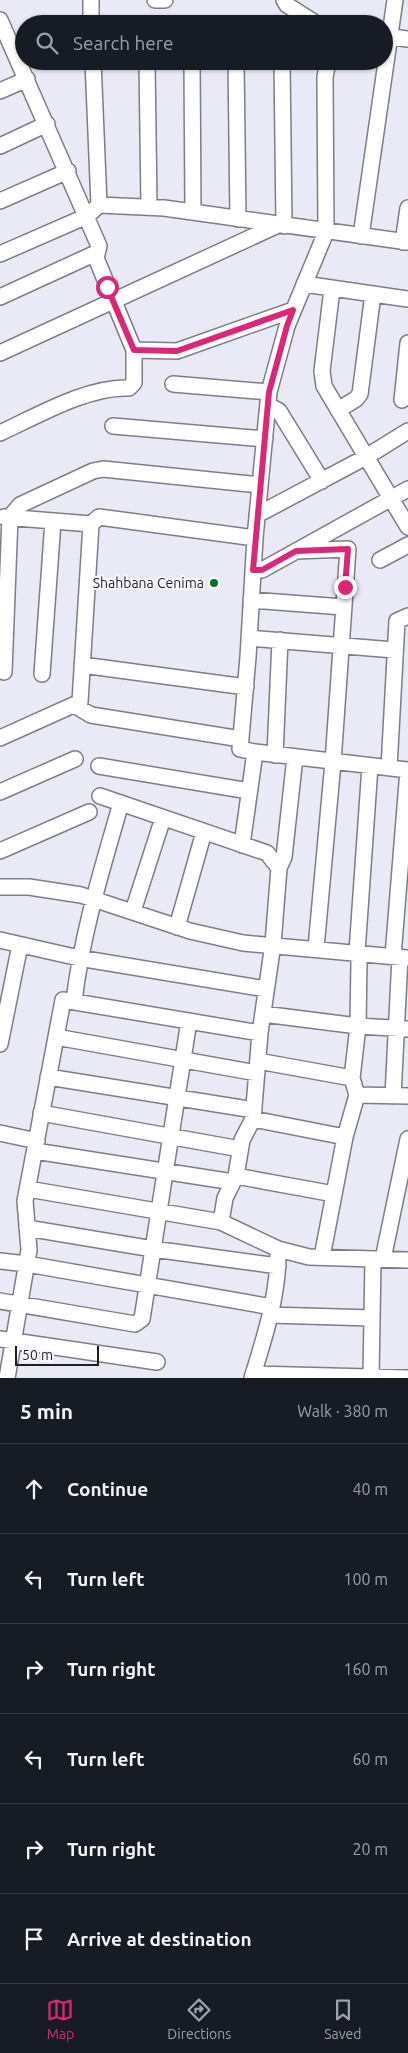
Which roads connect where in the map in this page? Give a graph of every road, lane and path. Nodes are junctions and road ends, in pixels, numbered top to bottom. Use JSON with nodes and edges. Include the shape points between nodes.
{"nodes":[{"id":1,"x":91,"y":0,"type":"edge"},
{"id":2,"x":155,"y":0,"type":"edge"},
{"id":3,"x":165,"y":0,"type":"edge"},
{"id":4,"x":395,"y":0,"type":"edge"},
{"id":5,"x":288,"y":2,"type":"edge"},
{"id":6,"x":91,"y":15,"type":"edge"},
{"id":7,"x":305,"y":15,"type":"edge"},
{"id":8,"x":392,"y":15,"type":"edge"},
{"id":9,"x":0,"y":20,"type":"edge"},
{"id":10,"x":4,"y":37,"type":"edge"},
{"id":11,"x":393,"y":37,"type":"edge"},
{"id":12,"x":408,"y":39,"type":"edge"},
{"id":13,"x":15,"y":57,"type":"edge"},
{"id":14,"x":22,"y":70,"type":"edge"},
{"id":15,"x":93,"y":70,"type":"edge"},
{"id":16,"x":147,"y":70,"type":"edge"},
{"id":17,"x":192,"y":70,"type":"edge"},
{"id":18,"x":236,"y":70,"type":"edge"},
{"id":19,"x":282,"y":70,"type":"edge"},
{"id":20,"x":326,"y":70,"type":"edge"},
{"id":21,"x":383,"y":70,"type":"edge"},
{"id":22,"x":27,"y":79,"type":"junction"},
{"id":23,"x":0,"y":91,"type":"edge"},
{"id":24,"x":47,"y":124,"type":"junction"},
{"id":25,"x":0,"y":146,"type":"edge"},
{"id":26,"x":68,"y":171,"type":"junction"},
{"id":27,"x":0,"y":201,"type":"edge"},
{"id":28,"x":99,"y":205,"type":"junction"},
{"id":29,"x":149,"y":208,"type":"junction"},
{"id":30,"x":408,"y":208,"type":"edge"},
{"id":31,"x":193,"y":212,"type":"junction"},
{"id":32,"x":87,"y":216,"type":"junction"},
{"id":33,"x":238,"y":219,"type":"junction"},
{"id":34,"x":281,"y":225,"type":"junction"},
{"id":35,"x":326,"y":232,"type":"junction"},
{"id":36,"x":361,"y":236,"type":"junction"},
{"id":37,"x":405,"y":242,"type":"edge"},
{"id":38,"x":96,"y":253,"type":"junction"},
{"id":39,"x":0,"y":254,"type":"edge"},
{"id":40,"x":304,"y":284,"type":"junction"},
{"id":41,"x":332,"y":289,"type":"junction"},
{"id":42,"x":373,"y":294,"type":"junction"},
{"id":43,"x":0,"y":297,"type":"edge"},
{"id":44,"x":408,"y":299,"type":"edge"},
{"id":45,"x":112,"y":301,"type":"junction"},
{"id":46,"x":293,"y":310,"type":"junction"},
{"id":47,"x":408,"y":342,"type":"edge"},
{"id":48,"x":134,"y":350,"type":"junction"},
{"id":49,"x":0,"y":353,"type":"edge"},
{"id":50,"x":173,"y":384,"type":"dead end"},
{"id":51,"x":269,"y":398,"type":"junction"},
{"id":52,"x":402,"y":400,"type":"dead end"},
{"id":53,"x":338,"y":410,"type":"junction"},
{"id":54,"x":113,"y":426,"type":"dead end"},
{"id":55,"x":408,"y":431,"type":"edge"},
{"id":56,"x":0,"y":433,"type":"edge"},
{"id":57,"x":265,"y":439,"type":"junction"},
{"id":58,"x":366,"y":457,"type":"junction"},
{"id":59,"x":322,"y":481,"type":"junction"},
{"id":60,"x":260,"y":485,"type":"junction"},
{"id":61,"x":408,"y":489,"type":"edge"},
{"id":62,"x":391,"y":499,"type":"junction"},
{"id":63,"x":3,"y":515,"type":"edge"},
{"id":64,"x":257,"y":515,"type":"junction"},
{"id":65,"x":53,"y":521,"type":"junction"},
{"id":66,"x":91,"y":524,"type":"junction"},
{"id":67,"x":408,"y":527,"type":"edge"},
{"id":68,"x":255,"y":538,"type":"junction"},
{"id":69,"x":408,"y":545,"type":"edge"},
{"id":70,"x":296,"y":551,"type":"junction"},
{"id":71,"x":380,"y":560,"type":"dead end"},
{"id":72,"x":253,"y":570,"type":"junction"},
{"id":73,"x":251,"y":600,"type":"junction"},
{"id":74,"x":343,"y":607,"type":"junction"},
{"id":75,"x":408,"y":616,"type":"edge"},
{"id":76,"x":249,"y":638,"type":"junction"},
{"id":77,"x":280,"y":640,"type":"junction"},
{"id":78,"x":341,"y":645,"type":"junction"},
{"id":79,"x":394,"y":650,"type":"junction"},
{"id":80,"x":82,"y":665,"type":"junction"},
{"id":81,"x":4,"y":672,"type":"dead end"},
{"id":82,"x":42,"y":674,"type":"dead end"},
{"id":83,"x":246,"y":687,"type":"junction"},
{"id":84,"x":74,"y":705,"type":"junction"},
{"id":85,"x":0,"y":738,"type":"edge"},
{"id":86,"x":241,"y":739,"type":"junction"},
{"id":87,"x":255,"y":752,"type":"junction"},
{"id":88,"x":275,"y":755,"type":"junction"},
{"id":89,"x":295,"y":757,"type":"junction"},
{"id":90,"x":75,"y":759,"type":"dead end"},
{"id":91,"x":334,"y":762,"type":"junction"},
{"id":92,"x":99,"y":766,"type":"dead end"},
{"id":93,"x":370,"y":766,"type":"junction"},
{"id":94,"x":389,"y":768,"type":"junction"},
{"id":95,"x":408,"y":770,"type":"edge"},
{"id":96,"x":250,"y":791,"type":"junction"},
{"id":97,"x":0,"y":792,"type":"edge"},
{"id":98,"x":100,"y":796,"type":"dead end"},
{"id":99,"x":121,"y":803,"type":"junction"},
{"id":100,"x":89,"y":812,"type":"dead end"},
{"id":101,"x":163,"y":818,"type":"junction"},
{"id":102,"x":204,"y":832,"type":"junction"},
{"id":103,"x":242,"y":845,"type":"junction"},
{"id":104,"x":0,"y":851,"type":"edge"},
{"id":105,"x":279,"y":868,"type":"junction"},
{"id":106,"x":0,"y":887,"type":"edge"},
{"id":107,"x":93,"y":898,"type":"junction"},
{"id":108,"x":133,"y":911,"type":"junction"},
{"id":109,"x":177,"y":927,"type":"junction"},
{"id":110,"x":0,"y":940,"type":"edge"},
{"id":111,"x":273,"y":944,"type":"junction"},
{"id":112,"x":20,"y":945,"type":"junction"},
{"id":113,"x":316,"y":948,"type":"junction"},
{"id":114,"x":357,"y":952,"type":"junction"},
{"id":115,"x":401,"y":957,"type":"edge"},
{"id":116,"x":79,"y":958,"type":"junction"},
{"id":117,"x":266,"y":989,"type":"junction"},
{"id":118,"x":74,"y":1002,"type":"junction"},
{"id":119,"x":263,"y":1014,"type":"junction"},
{"id":120,"x":189,"y":1021,"type":"junction"},
{"id":121,"x":358,"y":1026,"type":"junction"},
{"id":122,"x":402,"y":1028,"type":"edge"},
{"id":123,"x":260,"y":1032,"type":"junction"},
{"id":124,"x":56,"y":1037,"type":"junction"},
{"id":125,"x":0,"y":1044,"type":"edge"},
{"id":126,"x":183,"y":1059,"type":"junction"},
{"id":127,"x":258,"y":1067,"type":"junction"},
{"id":128,"x":48,"y":1077,"type":"junction"},
{"id":129,"x":352,"y":1078,"type":"junction"},
{"id":130,"x":357,"y":1095,"type":"junction"},
{"id":131,"x":401,"y":1096,"type":"edge"},
{"id":132,"x":176,"y":1098,"type":"junction"},
{"id":133,"x":42,"y":1113,"type":"junction"},
{"id":134,"x":254,"y":1115,"type":"junction"},
{"id":135,"x":0,"y":1133,"type":"edge"},
{"id":136,"x":171,"y":1136,"type":"junction"},
{"id":137,"x":345,"y":1136,"type":"junction"},
{"id":138,"x":408,"y":1140,"type":"edge"},
{"id":139,"x":36,"y":1146,"type":"junction"},
{"id":140,"x":240,"y":1149,"type":"junction"},
{"id":141,"x":165,"y":1172,"type":"junction"},
{"id":142,"x":235,"y":1179,"type":"junction"},
{"id":143,"x":28,"y":1189,"type":"junction"},
{"id":144,"x":334,"y":1194,"type":"junction"},
{"id":145,"x":158,"y":1210,"type":"junction"},
{"id":146,"x":221,"y":1222,"type":"junction"},
{"id":147,"x":27,"y":1228,"type":"junction"},
{"id":148,"x":278,"y":1249,"type":"junction"},
{"id":149,"x":153,"y":1250,"type":"junction"},
{"id":150,"x":322,"y":1258,"type":"junction"},
{"id":151,"x":378,"y":1259,"type":"junction"},
{"id":152,"x":408,"y":1260,"type":"edge"},
{"id":153,"x":0,"y":1261,"type":"edge"},
{"id":154,"x":27,"y":1264,"type":"junction"},
{"id":155,"x":278,"y":1266,"type":"junction"},
{"id":156,"x":148,"y":1286,"type":"junction"},
{"id":157,"x":0,"y":1302,"type":"edge"},
{"id":158,"x":20,"y":1304,"type":"junction"},
{"id":159,"x":271,"y":1311,"type":"junction"},
{"id":160,"x":372,"y":1318,"type":"junction"},
{"id":161,"x":7,"y":1340,"type":"edge"},
{"id":162,"x":157,"y":1362,"type":"dead end"},
{"id":163,"x":252,"y":1376,"type":"edge"},
{"id":164,"x":371,"y":1377,"type":"edge"},
{"id":165,"x":7,"y":1378,"type":"edge"},
{"id":166,"x":408,"y":1378,"type":"edge"}],
"edges":[{"from":1,"to":6,"type":"street"},
{"from":2,"to":3,"type":"street"},
{"from":4,"to":8,"type":"street"},
{"from":5,"to":7,"type":"street"},
{"from":9,"to":10,"type":"street"},
{"from":10,"to":13,"type":"street"},
{"from":11,"to":12,"type":"street"},
{"from":14,"to":22,"type":"street"},
{"from":15,"to":28,"type":"street"},
{"from":16,"to":29,"type":"street"},
{"from":17,"to":31,"type":"street"},
{"from":18,"to":33,"type":"street"},
{"from":19,"to":34,"type":"street"},
{"from":20,"to":35,"type":"street"},
{"from":21,"to":36,"type":"street"},
{"from":22,"to":23,"type":"street"},
{"from":22,"to":24,"type":"street"},
{"from":24,"to":25,"type":"street"},
{"from":24,"to":26,"type":"street"},
{"from":26,"to":27,"type":"street"},
{"from":26,"to":32,"type":"street"},
{"from":28,"to":29,"type":"street"},
{"from":28,"to":32,"type":"street"},
{"from":29,"to":31,"type":"street"},
{"from":30,"to":37,"type":"street"},
{"from":31,"to":33,"type":"street"},
{"from":32,"to":38,"type":"street","via":[[99,246]]},
{"from":32,"to":39,"type":"street"},
{"from":33,"to":34,"type":"street"},
{"from":34,"to":35,"type":"street"},
{"from":34,"to":45,"type":"street"},
{"from":35,"to":36,"type":"street"},
{"from":35,"to":40,"type":"street"},
{"from":36,"to":37,"type":"street"},
{"from":38,"to":43,"type":"street"},
{"from":38,"to":45,"type":"street"},
{"from":40,"to":41,"type":"street"},
{"from":40,"to":46,"type":"street"},
{"from":41,"to":42,"type":"street"},
{"from":41,"to":53,"type":"street","via":[[322,371],[324,386]]},
{"from":42,"to":44,"type":"street"},
{"from":42,"to":53,"type":"street","via":[[360,394]]},
{"from":45,"to":48,"type":"street"},
{"from":45,"to":49,"type":"street"},
{"from":46,"to":48,"type":"street","via":[[177,351]]},
{"from":46,"to":51,"type":"street"},
{"from":47,"to":52,"type":"street"},
{"from":48,"to":56,"type":"street","via":[[134,383],[130,388],[106,389]]},
{"from":50,"to":51,"type":"street"},
{"from":51,"to":57,"type":"street"},
{"from":51,"to":59,"type":"street"},
{"from":53,"to":58,"type":"street"},
{"from":54,"to":57,"type":"street"},
{"from":55,"to":58,"type":"street"},
{"from":57,"to":60,"type":"street"},
{"from":58,"to":59,"type":"street"},
{"from":58,"to":62,"type":"street"},
{"from":59,"to":64,"type":"street"},
{"from":60,"to":63,"type":"street","via":[[103,469]]},
{"from":60,"to":64,"type":"street"},
{"from":61,"to":62,"type":"street"},
{"from":62,"to":67,"type":"street"},
{"from":62,"to":70,"type":"street"},
{"from":63,"to":65,"type":"street"},
{"from":63,"to":81,"type":"street"},
{"from":64,"to":68,"type":"street"},
{"from":65,"to":66,"type":"street"},
{"from":65,"to":82,"type":"street"},
{"from":66,"to":68,"type":"street","via":[[99,517]]},
{"from":66,"to":80,"type":"street"},
{"from":68,"to":72,"type":"street"},
{"from":69,"to":71,"type":"street"},
{"from":70,"to":72,"type":"street","via":[[262,570]]},
{"from":70,"to":74,"type":"street","via":[[348,549]]},
{"from":72,"to":73,"type":"street"},
{"from":73,"to":74,"type":"street"},
{"from":73,"to":76,"type":"street"},
{"from":74,"to":78,"type":"street"},
{"from":75,"to":79,"type":"street","via":[[397,621]]},
{"from":76,"to":77,"type":"street"},
{"from":76,"to":83,"type":"street"},
{"from":77,"to":78,"type":"street"},
{"from":77,"to":88,"type":"street"},
{"from":78,"to":79,"type":"street"},
{"from":78,"to":91,"type":"street"},
{"from":79,"to":94,"type":"street"},
{"from":80,"to":83,"type":"street"},
{"from":80,"to":84,"type":"street","via":[[80,702]]},
{"from":83,"to":86,"type":"street"},
{"from":84,"to":85,"type":"street"},
{"from":84,"to":86,"type":"street","via":[[91,716]]},
{"from":86,"to":87,"type":"street","via":[[240,749]]},
{"from":87,"to":88,"type":"street"},
{"from":87,"to":96,"type":"street"},
{"from":88,"to":89,"type":"street"},
{"from":89,"to":91,"type":"street"},
{"from":89,"to":105,"type":"street","via":[[284,857]]},
{"from":90,"to":97,"type":"street"},
{"from":91,"to":93,"type":"street"},
{"from":91,"to":113,"type":"street"},
{"from":92,"to":96,"type":"street"},
{"from":93,"to":94,"type":"street"},
{"from":93,"to":114,"type":"street"},
{"from":94,"to":95,"type":"street"},
{"from":95,"to":115,"type":"street"},
{"from":96,"to":103,"type":"street"},
{"from":98,"to":99,"type":"street"},
{"from":99,"to":101,"type":"street"},
{"from":99,"to":107,"type":"street"},
{"from":100,"to":104,"type":"street"},
{"from":101,"to":102,"type":"street"},
{"from":101,"to":108,"type":"street"},
{"from":102,"to":103,"type":"street"},
{"from":102,"to":109,"type":"street"},
{"from":103,"to":105,"type":"street","via":[[267,853]]},
{"from":105,"to":111,"type":"street"},
{"from":106,"to":107,"type":"street","via":[[28,887]]},
{"from":107,"to":108,"type":"street"},
{"from":107,"to":116,"type":"street"},
{"from":108,"to":109,"type":"street"},
{"from":109,"to":111,"type":"street","via":[[243,942]]},
{"from":110,"to":112,"type":"street"},
{"from":111,"to":113,"type":"street"},
{"from":111,"to":117,"type":"street"},
{"from":112,"to":116,"type":"street"},
{"from":112,"to":125,"type":"street"},
{"from":113,"to":114,"type":"street"},
{"from":114,"to":115,"type":"street"},
{"from":114,"to":121,"type":"street"},
{"from":115,"to":122,"type":"street"},
{"from":116,"to":117,"type":"street"},
{"from":116,"to":118,"type":"street"},
{"from":117,"to":119,"type":"street"},
{"from":118,"to":120,"type":"street"},
{"from":118,"to":124,"type":"street","via":[[63,1000]]},
{"from":119,"to":121,"type":"street"},
{"from":119,"to":123,"type":"street"},
{"from":120,"to":123,"type":"street"},
{"from":120,"to":126,"type":"street"},
{"from":121,"to":122,"type":"street"},
{"from":121,"to":129,"type":"street"},
{"from":122,"to":131,"type":"street"},
{"from":123,"to":127,"type":"street"},
{"from":124,"to":126,"type":"street"},
{"from":124,"to":128,"type":"street"},
{"from":126,"to":127,"type":"street"},
{"from":126,"to":132,"type":"street"},
{"from":127,"to":129,"type":"street"},
{"from":127,"to":134,"type":"street"},
{"from":128,"to":132,"type":"street"},
{"from":128,"to":133,"type":"street"},
{"from":129,"to":130,"type":"street"},
{"from":130,"to":131,"type":"street"},
{"from":130,"to":137,"type":"street"},
{"from":132,"to":134,"type":"street"},
{"from":132,"to":136,"type":"street"},
{"from":133,"to":136,"type":"street"},
{"from":133,"to":139,"type":"street"},
{"from":134,"to":137,"type":"street"},
{"from":134,"to":140,"type":"street"},
{"from":135,"to":139,"type":"street"},
{"from":136,"to":140,"type":"street"},
{"from":136,"to":141,"type":"street"},
{"from":137,"to":144,"type":"street"},
{"from":138,"to":151,"type":"street"},
{"from":139,"to":141,"type":"street"},
{"from":139,"to":143,"type":"street"},
{"from":140,"to":142,"type":"street"},
{"from":141,"to":142,"type":"street"},
{"from":141,"to":145,"type":"street"},
{"from":142,"to":144,"type":"street"},
{"from":142,"to":146,"type":"street","via":[[225,1198]]},
{"from":143,"to":145,"type":"street"},
{"from":143,"to":147,"type":"street","via":[[25,1201]]},
{"from":144,"to":150,"type":"street"},
{"from":145,"to":146,"type":"street"},
{"from":145,"to":149,"type":"street"},
{"from":146,"to":148,"type":"street"},
{"from":147,"to":149,"type":"street"},
{"from":147,"to":154,"type":"street"},
{"from":148,"to":150,"type":"street"},
{"from":148,"to":155,"type":"street"},
{"from":149,"to":155,"type":"street"},
{"from":149,"to":156,"type":"street"},
{"from":150,"to":151,"type":"street"},
{"from":151,"to":152,"type":"street"},
{"from":151,"to":160,"type":"street"},
{"from":153,"to":154,"type":"street"},
{"from":154,"to":156,"type":"street"},
{"from":154,"to":158,"type":"street"},
{"from":155,"to":159,"type":"street"},
{"from":156,"to":158,"type":"street","via":[[145,1314],[135,1324]]},
{"from":156,"to":159,"type":"street"},
{"from":157,"to":158,"type":"street"},
{"from":158,"to":161,"type":"street"},
{"from":159,"to":160,"type":"street"},
{"from":159,"to":163,"type":"street"},
{"from":160,"to":164,"type":"street"},
{"from":161,"to":162,"type":"street"},
{"from":161,"to":165,"type":"street"},
{"from":163,"to":164,"type":"street"},
{"from":164,"to":166,"type":"street"}]}
